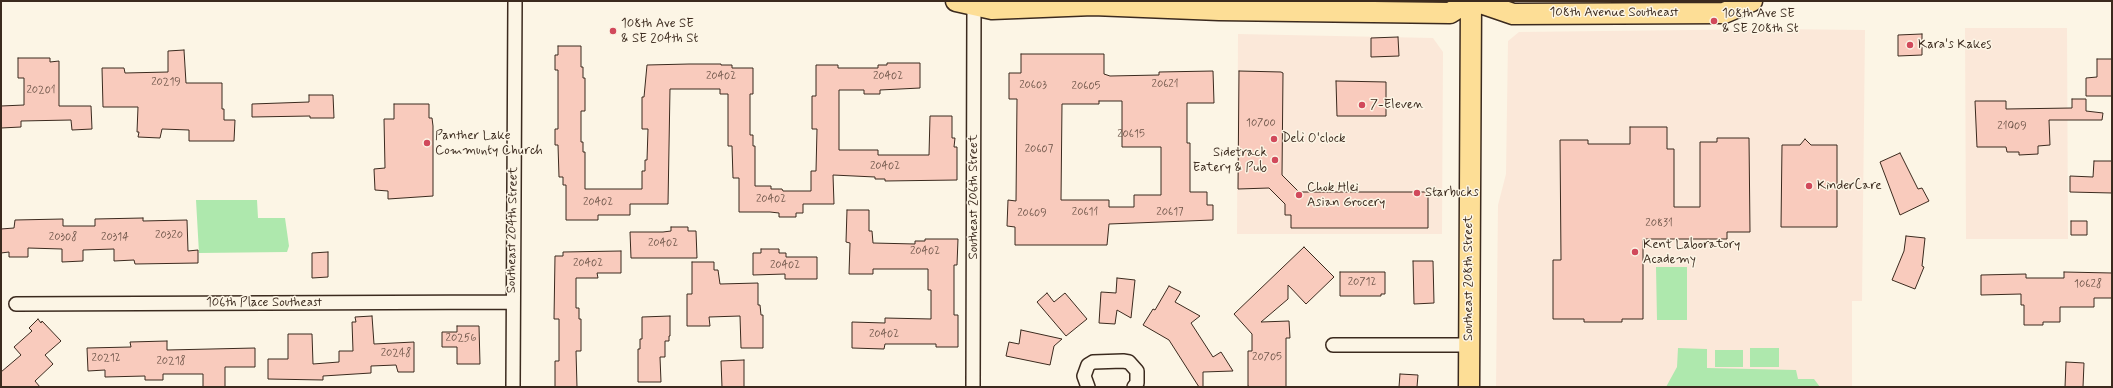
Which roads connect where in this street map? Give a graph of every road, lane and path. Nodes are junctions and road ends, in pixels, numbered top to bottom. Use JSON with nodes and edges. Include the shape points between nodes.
{"nodes":[{"id":1,"x":515,"y":1,"type":"edge"},
{"id":2,"x":1470,"y":1,"type":"edge"},
{"id":3,"x":1475,"y":1,"type":"edge"},
{"id":4,"x":1752,"y":1,"type":"edge"},
{"id":5,"x":965,"y":4,"type":"edge"},
{"id":6,"x":513,"y":302,"type":"junction"},
{"id":7,"x":16,"y":304,"type":"dead end"},
{"id":8,"x":1333,"y":345,"type":"dead end"},
{"id":9,"x":1468,"y":345,"type":"junction"},
{"id":10,"x":513,"y":387,"type":"edge"},
{"id":11,"x":973,"y":387,"type":"edge"},
{"id":12,"x":1088,"y":387,"type":"edge"},
{"id":13,"x":1134,"y":387,"type":"edge"},
{"id":14,"x":1468,"y":387,"type":"edge"}],
"edges":[{"from":1,"to":6,"type":"street","name":"Southeast 204th Street"},
{"from":2,"to":5,"type":"main road","via":[[1450,13],[1219,10],[1093,5],[992,9]]},
{"from":2,"to":9,"type":"main road","name":"Southeast 208th Street"},
{"from":3,"to":4,"type":"main road","name":"108th Avenue Southeast","via":[[1513,14],[1724,13]]},
{"from":5,"to":11,"type":"street","name":"Southeast 206th Street"},
{"from":6,"to":7,"type":"street","name":"106th Place Southeast"},
{"from":6,"to":10,"type":"street","name":"Southeast 204th Street"},
{"from":8,"to":9,"type":"street"},
{"from":9,"to":14,"type":"main road","name":"Southeast 208th Street"},
{"from":12,"to":13,"type":"street","via":[[1084,376],[1088,365],[1093,362],[1123,361],[1129,362],[1137,371],[1137,383]]}]}
